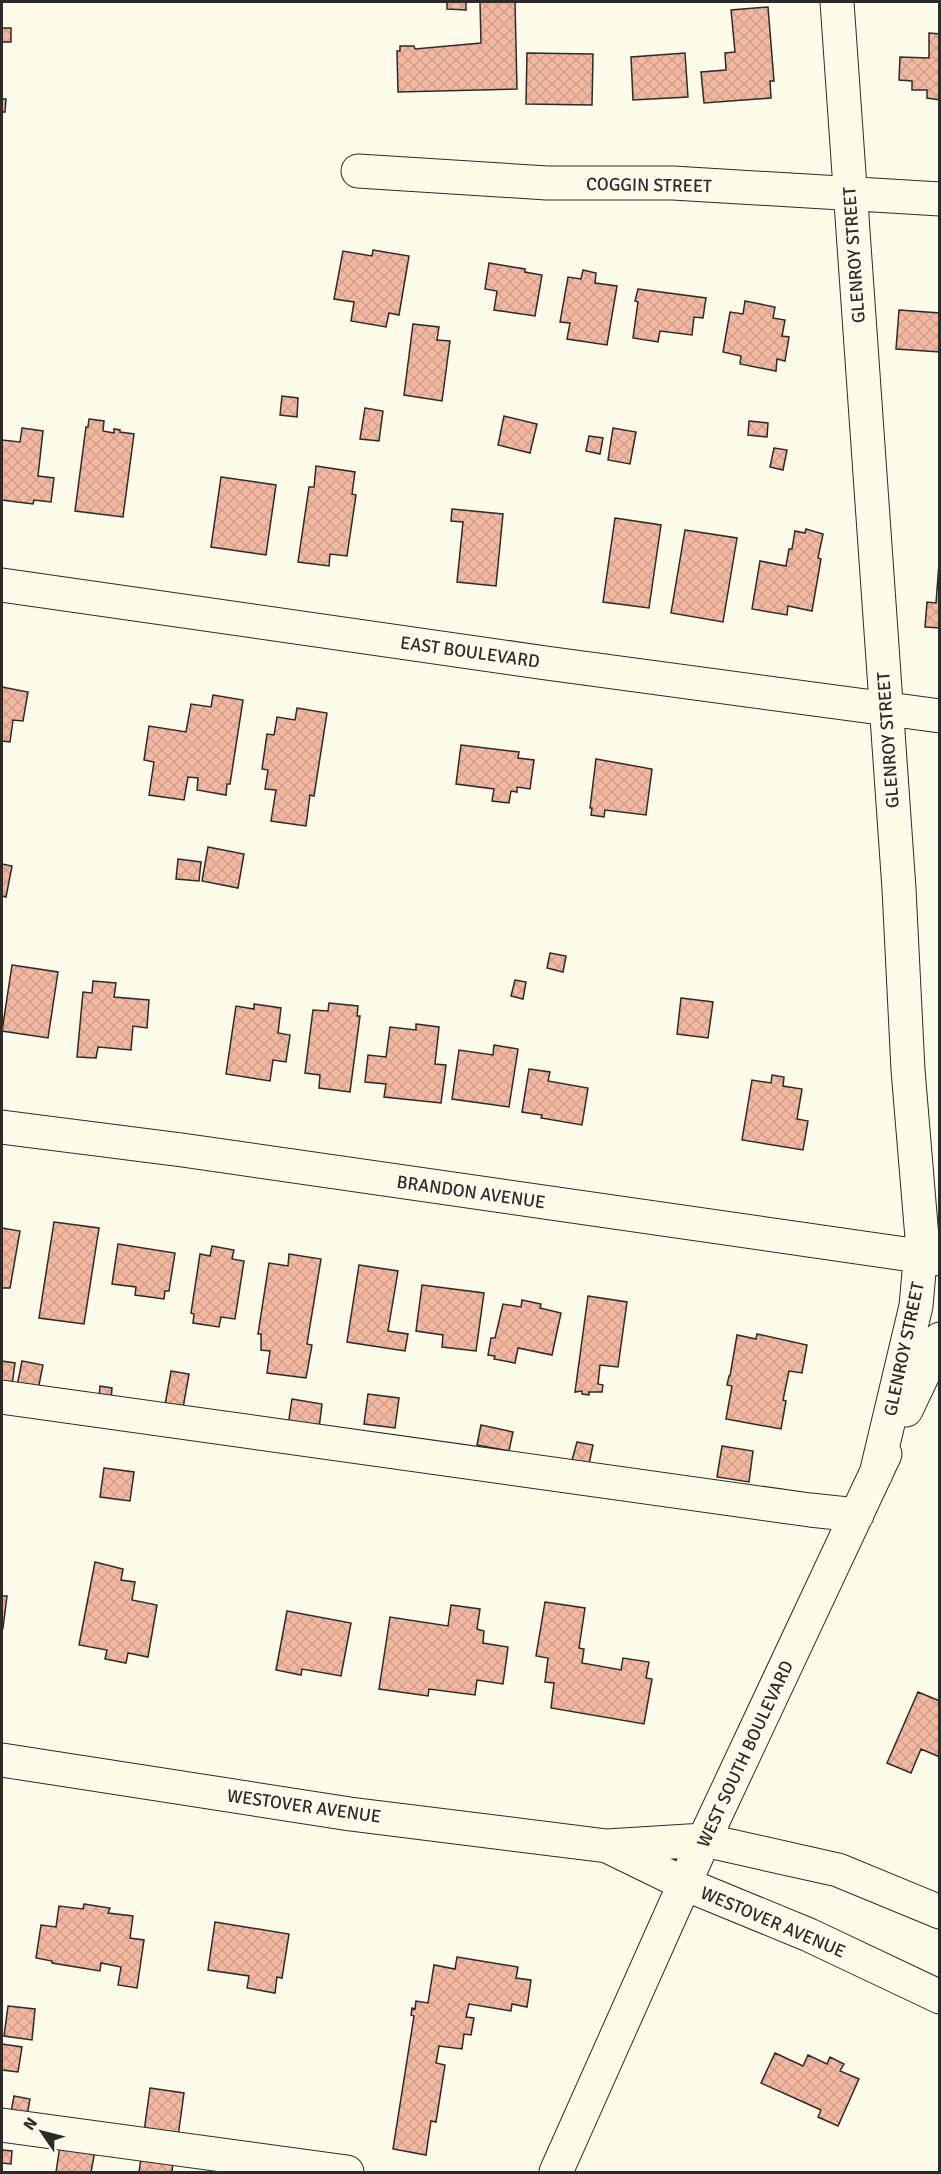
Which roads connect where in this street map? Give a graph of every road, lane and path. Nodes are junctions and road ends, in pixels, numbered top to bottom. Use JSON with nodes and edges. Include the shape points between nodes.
{"nodes":[{"id":1,"x":837,"y":2,"type":"edge"},
{"id":2,"x":358,"y":171,"type":"dead end"},
{"id":3,"x":850,"y":195,"type":"junction"},
{"id":4,"x":939,"y":199,"type":"edge"},
{"id":5,"x":2,"y":585,"type":"edge"},
{"id":6,"x":886,"y":709,"type":"junction"},
{"id":7,"x":939,"y":716,"type":"edge"},
{"id":8,"x":2,"y":1126,"type":"edge"},
{"id":9,"x":930,"y":1258,"type":"edge"},
{"id":10,"x":939,"y":1339,"type":"edge"},
{"id":11,"x":2,"y":1397,"type":"edge"},
{"id":12,"x":876,"y":1474,"type":"junction"},
{"id":13,"x":857,"y":1515,"type":"junction"},
{"id":14,"x":2,"y":1760,"type":"edge"},
{"id":15,"x":704,"y":1840,"type":"junction"},
{"id":16,"x":607,"y":1846,"type":"junction"},
{"id":17,"x":685,"y":1884,"type":"junction"},
{"id":18,"x":939,"y":1912,"type":"edge"},
{"id":19,"x":939,"y":1997,"type":"edge"},
{"id":20,"x":2,"y":2125,"type":"edge"},
{"id":21,"x":347,"y":2172,"type":"edge"},
{"id":22,"x":556,"y":2172,"type":"edge"}],
"edges":[{"from":1,"to":3,"type":"street","name":"GLENROY STREET"},
{"from":2,"to":3,"type":"street","name":"COGGIN STREET","via":[[547,183],[674,183]]},
{"from":3,"to":4,"type":"street","name":"COGGIN STREET"},
{"from":3,"to":6,"type":"street","name":"GLENROY STREET"},
{"from":5,"to":6,"type":"street","name":"EAST BOULEVARD"},
{"from":6,"to":7,"type":"street","name":"EAST BOULEVARD"},
{"from":6,"to":9,"type":"street","name":"GLENROY STREET"},
{"from":8,"to":9,"type":"street","name":"BRANDON AVENUE"},
{"from":9,"to":12,"type":"street","name":"GLENROY STREET"},
{"from":10,"to":12,"type":"street","name":"WEST SOUTH BOULEVARD"},
{"from":11,"to":13,"type":"street"},
{"from":12,"to":13,"type":"street","name":"WEST SOUTH BOULEVARD"},
{"from":13,"to":15,"type":"street","name":"WEST SOUTH BOULEVARD"},
{"from":14,"to":16,"type":"street","name":"WESTOVER AVENUE","via":[[350,1814]]},
{"from":15,"to":16,"type":"street","name":"WESTOVER AVENUE"},
{"from":15,"to":17,"type":"street","name":"WEST SOUTH BOULEVARD"},
{"from":15,"to":18,"type":"street","name":"WESTOVER AVENUE","via":[[838,1870]]},
{"from":16,"to":17,"type":"street","name":"WESTOVER AVENUE"},
{"from":17,"to":19,"type":"street","name":"WESTOVER AVENUE","via":[[809,1935]]},
{"from":17,"to":22,"type":"street","name":"WEST SOUTH BOULEVARD"},
{"from":20,"to":21,"type":"street"}]}
